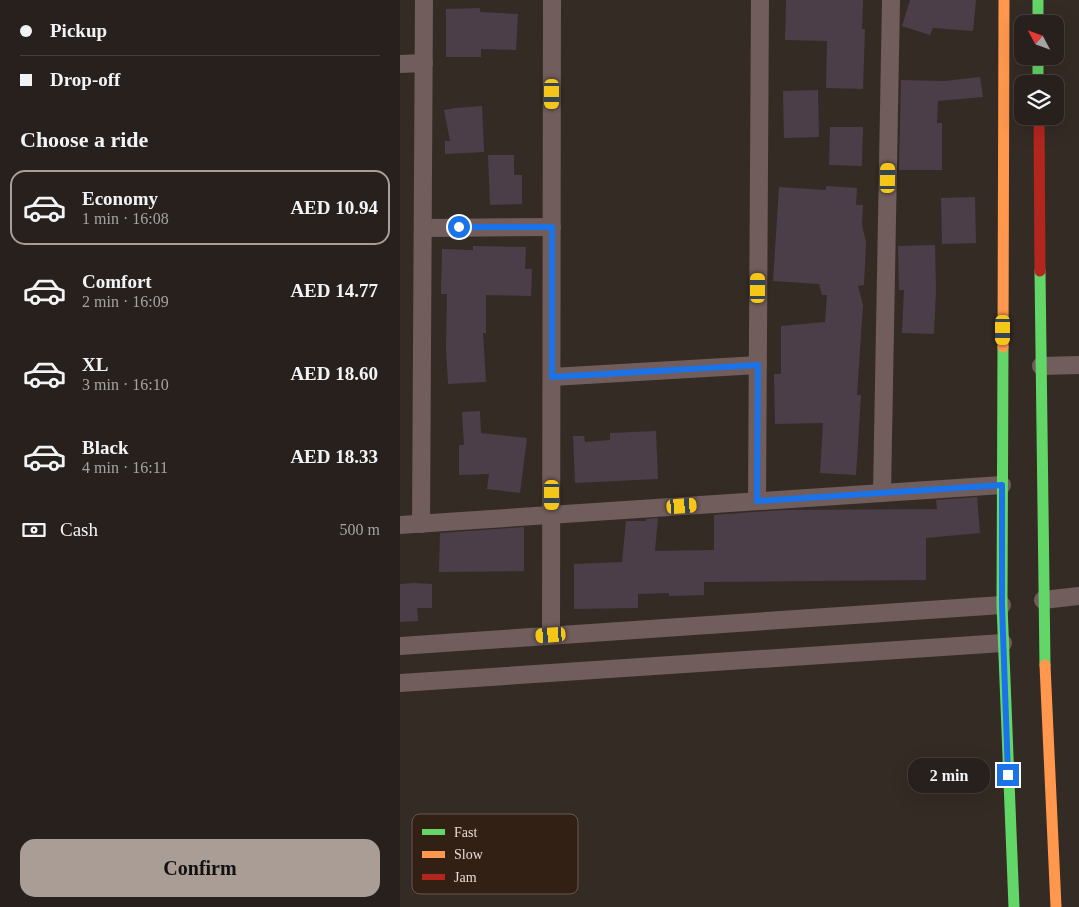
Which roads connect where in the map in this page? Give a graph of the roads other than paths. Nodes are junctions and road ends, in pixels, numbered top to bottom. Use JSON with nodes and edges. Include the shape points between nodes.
{"nodes":[{"id":1,"x":424,"y":0,"type":"edge"},
{"id":2,"x":552,"y":0,"type":"edge"},
{"id":3,"x":760,"y":0,"type":"edge"},
{"id":4,"x":891,"y":0,"type":"edge"},
{"id":5,"x":1004,"y":0,"type":"edge"},
{"id":6,"x":1038,"y":0,"type":"edge"},
{"id":7,"x":1038,"y":15,"type":"edge"},
{"id":8,"x":424,"y":63,"type":"junction"},
{"id":9,"x":400,"y":64,"type":"edge"},
{"id":10,"x":1039,"y":125,"type":"edge"},
{"id":11,"x":552,"y":227,"type":"junction"},
{"id":12,"x":422,"y":228,"type":"junction"},
{"id":13,"x":758,"y":365,"type":"junction"},
{"id":14,"x":1079,"y":365,"type":"edge"},
{"id":15,"x":1041,"y":366,"type":"junction"},
{"id":16,"x":552,"y":377,"type":"junction"},
{"id":17,"x":1002,"y":485,"type":"junction"},
{"id":18,"x":882,"y":493,"type":"junction"},
{"id":19,"x":757,"y":501,"type":"junction"},
{"id":20,"x":552,"y":515,"type":"junction"},
{"id":21,"x":421,"y":524,"type":"junction"},
{"id":22,"x":400,"y":525,"type":"edge"},
{"id":23,"x":1079,"y":596,"type":"edge"},
{"id":24,"x":1044,"y":600,"type":"junction"},
{"id":25,"x":1002,"y":605,"type":"junction"},
{"id":26,"x":551,"y":635,"type":"junction"},
{"id":27,"x":1003,"y":643,"type":"junction"},
{"id":28,"x":400,"y":646,"type":"edge"},
{"id":29,"x":400,"y":683,"type":"edge"},
{"id":30,"x":1014,"y":907,"type":"edge"},
{"id":31,"x":1056,"y":907,"type":"edge"}],
"edges":[{"from":1,"to":8,"type":"street"},
{"from":2,"to":11,"type":"street"},
{"from":3,"to":13,"type":"street"},
{"from":4,"to":18,"type":"street"},
{"from":5,"to":17,"type":"street"},
{"from":6,"to":7,"type":"street"},
{"from":8,"to":9,"type":"street"},
{"from":8,"to":12,"type":"street"},
{"from":10,"to":15,"type":"street"},
{"from":11,"to":12,"type":"street"},
{"from":11,"to":16,"type":"street"},
{"from":12,"to":21,"type":"street"},
{"from":13,"to":16,"type":"street"},
{"from":13,"to":19,"type":"street"},
{"from":14,"to":15,"type":"street"},
{"from":15,"to":24,"type":"street"},
{"from":16,"to":20,"type":"street"},
{"from":17,"to":18,"type":"street"},
{"from":17,"to":25,"type":"street"},
{"from":18,"to":19,"type":"street"},
{"from":19,"to":20,"type":"street"},
{"from":20,"to":21,"type":"street"},
{"from":20,"to":26,"type":"street"},
{"from":21,"to":22,"type":"street"},
{"from":23,"to":24,"type":"street"},
{"from":24,"to":31,"type":"street"},
{"from":25,"to":26,"type":"street"},
{"from":25,"to":27,"type":"street"},
{"from":26,"to":28,"type":"street"},
{"from":27,"to":29,"type":"street"},
{"from":27,"to":30,"type":"street"}]}
